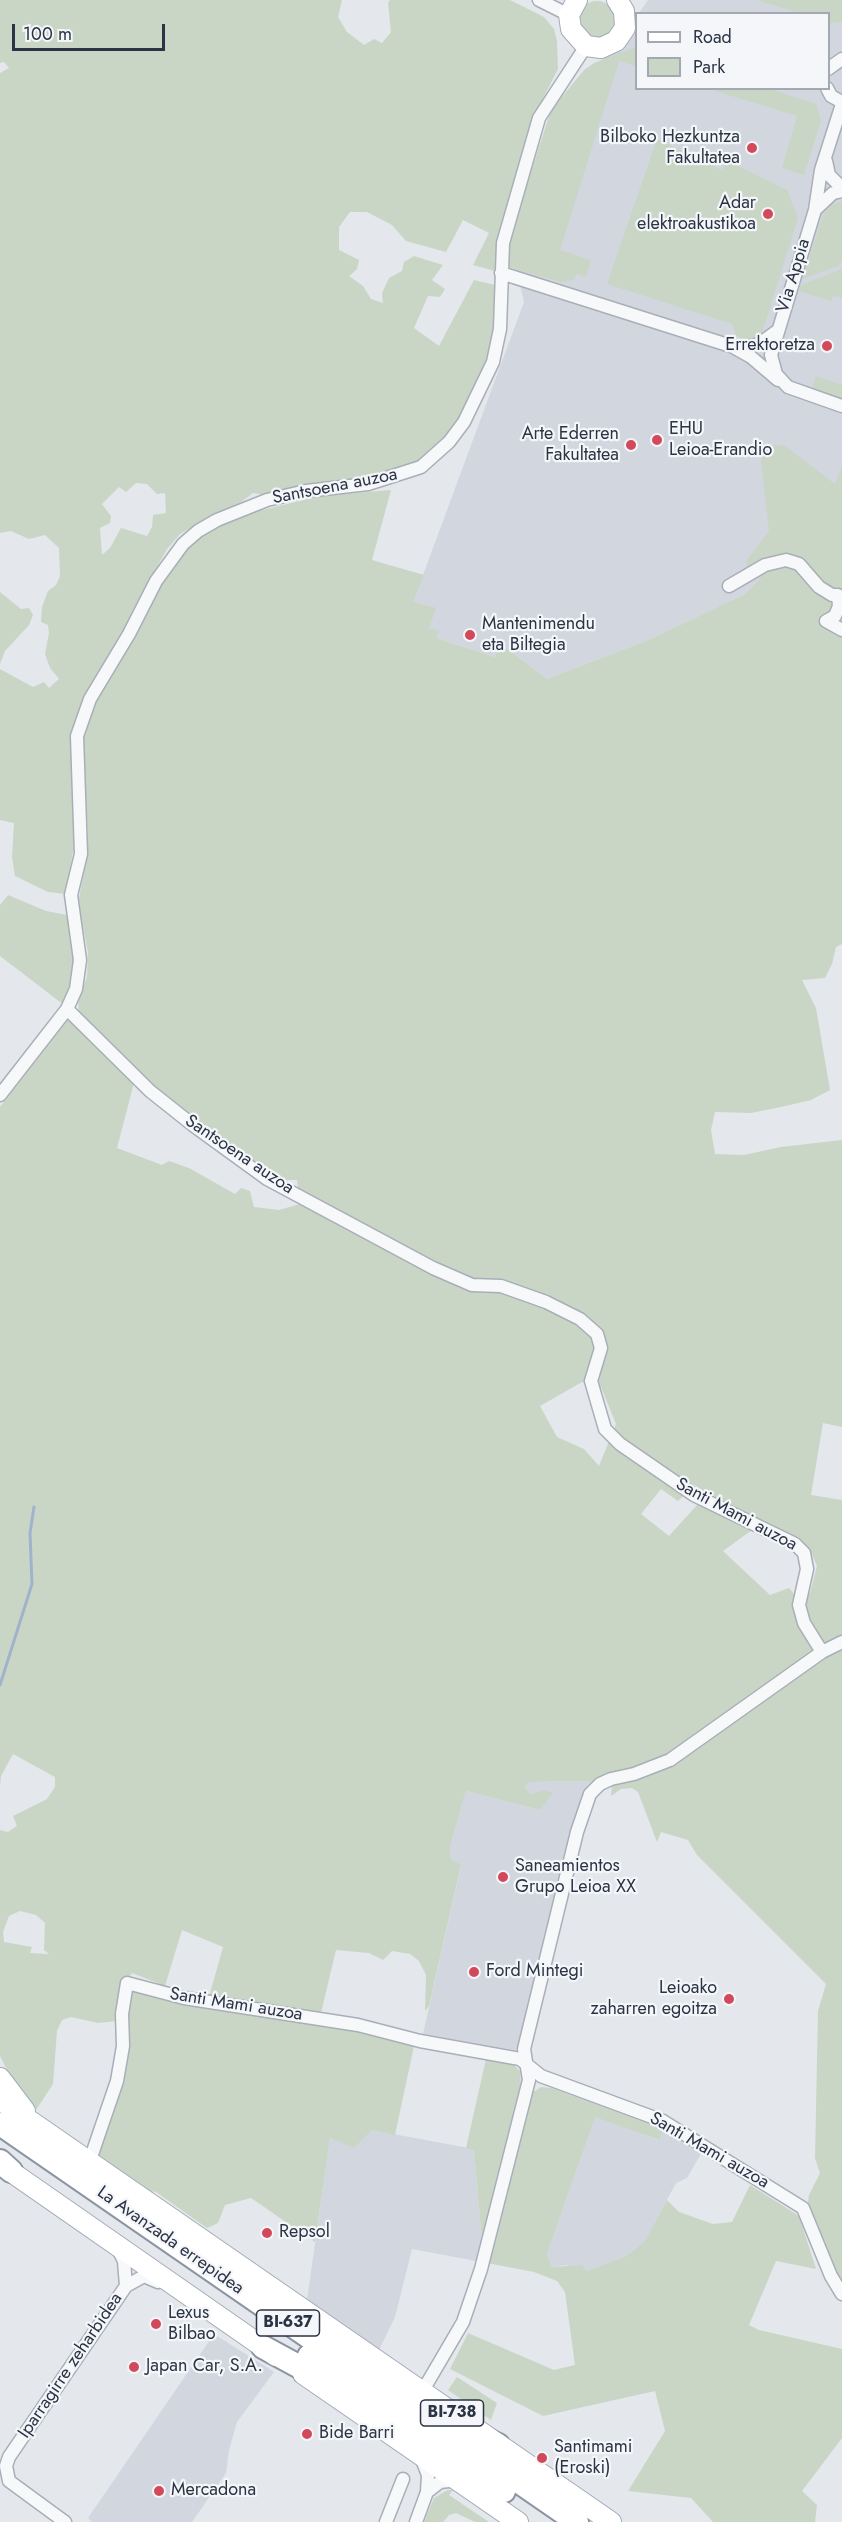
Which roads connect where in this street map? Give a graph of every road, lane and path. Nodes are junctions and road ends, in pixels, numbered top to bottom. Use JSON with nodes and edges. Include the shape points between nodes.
{"nodes":[{"id":1,"x":538,"y":0,"type":"edge"},
{"id":2,"x":617,"y":0,"type":"edge"},
{"id":3,"x":573,"y":7,"type":"edge"},
{"id":4,"x":630,"y":30,"type":"edge"},
{"id":5,"x":586,"y":46,"type":"junction"},
{"id":6,"x":828,"y":90,"type":"edge"},
{"id":7,"x":842,"y":103,"type":"edge"},
{"id":8,"x":826,"y":161,"type":"junction"},
{"id":9,"x":842,"y":190,"type":"edge"},
{"id":10,"x":815,"y":210,"type":"junction"},
{"id":11,"x":501,"y":273,"type":"junction"},
{"id":12,"x":777,"y":330,"type":"junction"},
{"id":13,"x":734,"y":347,"type":"junction"},
{"id":14,"x":783,"y":383,"type":"junction"},
{"id":15,"x":842,"y":406,"type":"edge"},
{"id":16,"x":729,"y":586,"type":"dead end"},
{"id":17,"x":842,"y":630,"type":"edge"},
{"id":18,"x":67,"y":1009,"type":"junction"},
{"id":19,"x":0,"y":1095,"type":"edge"},
{"id":20,"x":433,"y":1268,"type":"joint"},
{"id":21,"x":842,"y":1642,"type":"edge"},
{"id":22,"x":822,"y":1652,"type":"junction"},
{"id":23,"x":527,"y":2063,"type":"junction"},
{"id":24,"x":0,"y":2078,"type":"edge"},
{"id":25,"x":0,"y":2100,"type":"edge"},
{"id":26,"x":0,"y":2124,"type":"edge"},
{"id":27,"x":41,"y":2129,"type":"junction"},
{"id":28,"x":0,"y":2141,"type":"edge"},
{"id":29,"x":89,"y":2163,"type":"junction"},
{"id":30,"x":4,"y":2166,"type":"edge"},
{"id":31,"x":114,"y":2243,"type":"junction"},
{"id":32,"x":126,"y":2286,"type":"junction"},
{"id":33,"x":842,"y":2294,"type":"edge"},
{"id":34,"x":223,"y":2318,"type":"junction"},
{"id":35,"x":263,"y":2347,"type":"junction"},
{"id":36,"x":384,"y":2389,"type":"junction"},
{"id":37,"x":422,"y":2392,"type":"junction"},
{"id":38,"x":413,"y":2430,"type":"junction"},
{"id":39,"x":498,"y":2445,"type":"junction"},
{"id":40,"x":419,"y":2453,"type":"junction"},
{"id":41,"x":403,"y":2479,"type":"dead end"},
{"id":42,"x":458,"y":2480,"type":"junction"},
{"id":43,"x":427,"y":2492,"type":"junction"},
{"id":44,"x":64,"y":2522,"type":"edge"},
{"id":45,"x":386,"y":2522,"type":"edge"},
{"id":46,"x":416,"y":2522,"type":"edge"},
{"id":47,"x":518,"y":2522,"type":"edge"},
{"id":48,"x":551,"y":2522,"type":"edge"},
{"id":49,"x":577,"y":2522,"type":"edge"},
{"id":50,"x":611,"y":2522,"type":"edge"}],
"edges":[{"from":1,"to":3,"type":"street"},
{"from":2,"to":4,"type":"main road"},
{"from":3,"to":5,"type":"main road","via":[[574,36]]},
{"from":4,"to":5,"type":"main road","via":[[609,46]]},
{"from":5,"to":11,"type":"street","name":"Santsoena auzoa","via":[[539,118],[510,213]]},
{"from":6,"to":7,"type":"street"},
{"from":7,"to":8,"type":"street","name":"Via Appia"},
{"from":8,"to":9,"type":"street","via":[[829,175]]},
{"from":8,"to":10,"type":"street","name":"Via Appia"},
{"from":9,"to":10,"type":"street","via":[[832,193]]},
{"from":10,"to":12,"type":"street","name":"Via Appia"},
{"from":11,"to":13,"type":"street"},
{"from":11,"to":18,"type":"street","name":"Santsoena auzoa","via":[[500,329],[493,362],[464,422],[433,459],[397,477],[285,495],[228,515],[183,544],[156,582],[90,699],[77,736],[81,854],[71,907],[80,960],[76,989]]},
{"from":12,"to":13,"type":"street","via":[[759,344]]},
{"from":12,"to":14,"type":"street","name":"Via Appia","via":[[771,361]]},
{"from":13,"to":14,"type":"street"},
{"from":14,"to":15,"type":"street"},
{"from":16,"to":17,"type":"street","via":[[771,563],[786,560],[799,564],[819,587],[838,595],[835,615],[826,621]]},
{"from":18,"to":19,"type":"street","name":"Santsoena auzoa"},
{"from":18,"to":20,"type":"street","name":"Santsoena auzoa","via":[[150,1090],[258,1172]]},
{"from":20,"to":22,"type":"street","name":"Santi Mami auzoa","via":[[472,1285],[501,1286],[546,1302],[580,1319],[597,1334],[601,1348],[591,1381],[605,1429],[687,1491],[804,1552],[807,1569],[799,1605],[804,1623]]},
{"from":21,"to":22,"type":"street"},
{"from":22,"to":23,"type":"street","via":[[678,1756],[611,1779],[590,1794],[577,1832],[524,2049]]},
{"from":23,"to":29,"type":"street","name":"Santi Mami auzoa","via":[[358,2025],[183,1998],[127,1983],[117,2081]]},
{"from":23,"to":33,"type":"street","name":"Santi Mami auzoa","via":[[541,2076],[663,2121],[788,2196],[803,2208]]},
{"from":23,"to":37,"type":"street","via":[[529,2080],[481,2269],[463,2322]]},
{"from":24,"to":27,"type":"main road"},
{"from":25,"to":27,"type":"main road","number":"BI-738"},
{"from":26,"to":36,"type":"highway","name":"La Avanzada errepidea","number":"BI-637"},
{"from":27,"to":29,"type":"main road","number":"BI-738"},
{"from":28,"to":38,"type":"highway","name":"La Avanzada errepidea","number":"BI-637"},
{"from":29,"to":37,"type":"main road","number":"BI-738"},
{"from":30,"to":31,"type":"main road","number":"BI-738"},
{"from":31,"to":32,"type":"street","via":[[124,2261]]},
{"from":31,"to":34,"type":"main road","number":"BI-738"},
{"from":32,"to":34,"type":"street","via":[[140,2276],[148,2276]]},
{"from":32,"to":44,"type":"street","name":"Iparragirre zeharbidea","via":[[6,2466],[9,2481],[15,2487]]},
{"from":34,"to":35,"type":"main road","number":"BI-738"},
{"from":35,"to":38,"type":"highway"},
{"from":35,"to":40,"type":"main road","number":"BI-738"},
{"from":36,"to":39,"type":"highway"},
{"from":36,"to":49,"type":"highway","name":"La Avanzada errepidea","number":"BI-637"},
{"from":37,"to":39,"type":"main road","number":"BI-738"},
{"from":38,"to":48,"type":"highway","name":"La Avanzada errepidea","number":"BI-637"},
{"from":39,"to":50,"type":"main road","number":"BI-738"},
{"from":40,"to":42,"type":"main road","number":"BI-738"},
{"from":40,"to":43,"type":"street","via":[[428,2475]]},
{"from":41,"to":45,"type":"street"},
{"from":42,"to":43,"type":"street","via":[[440,2482]]},
{"from":42,"to":47,"type":"main road","number":"BI-738"},
{"from":43,"to":46,"type":"street"}]}
